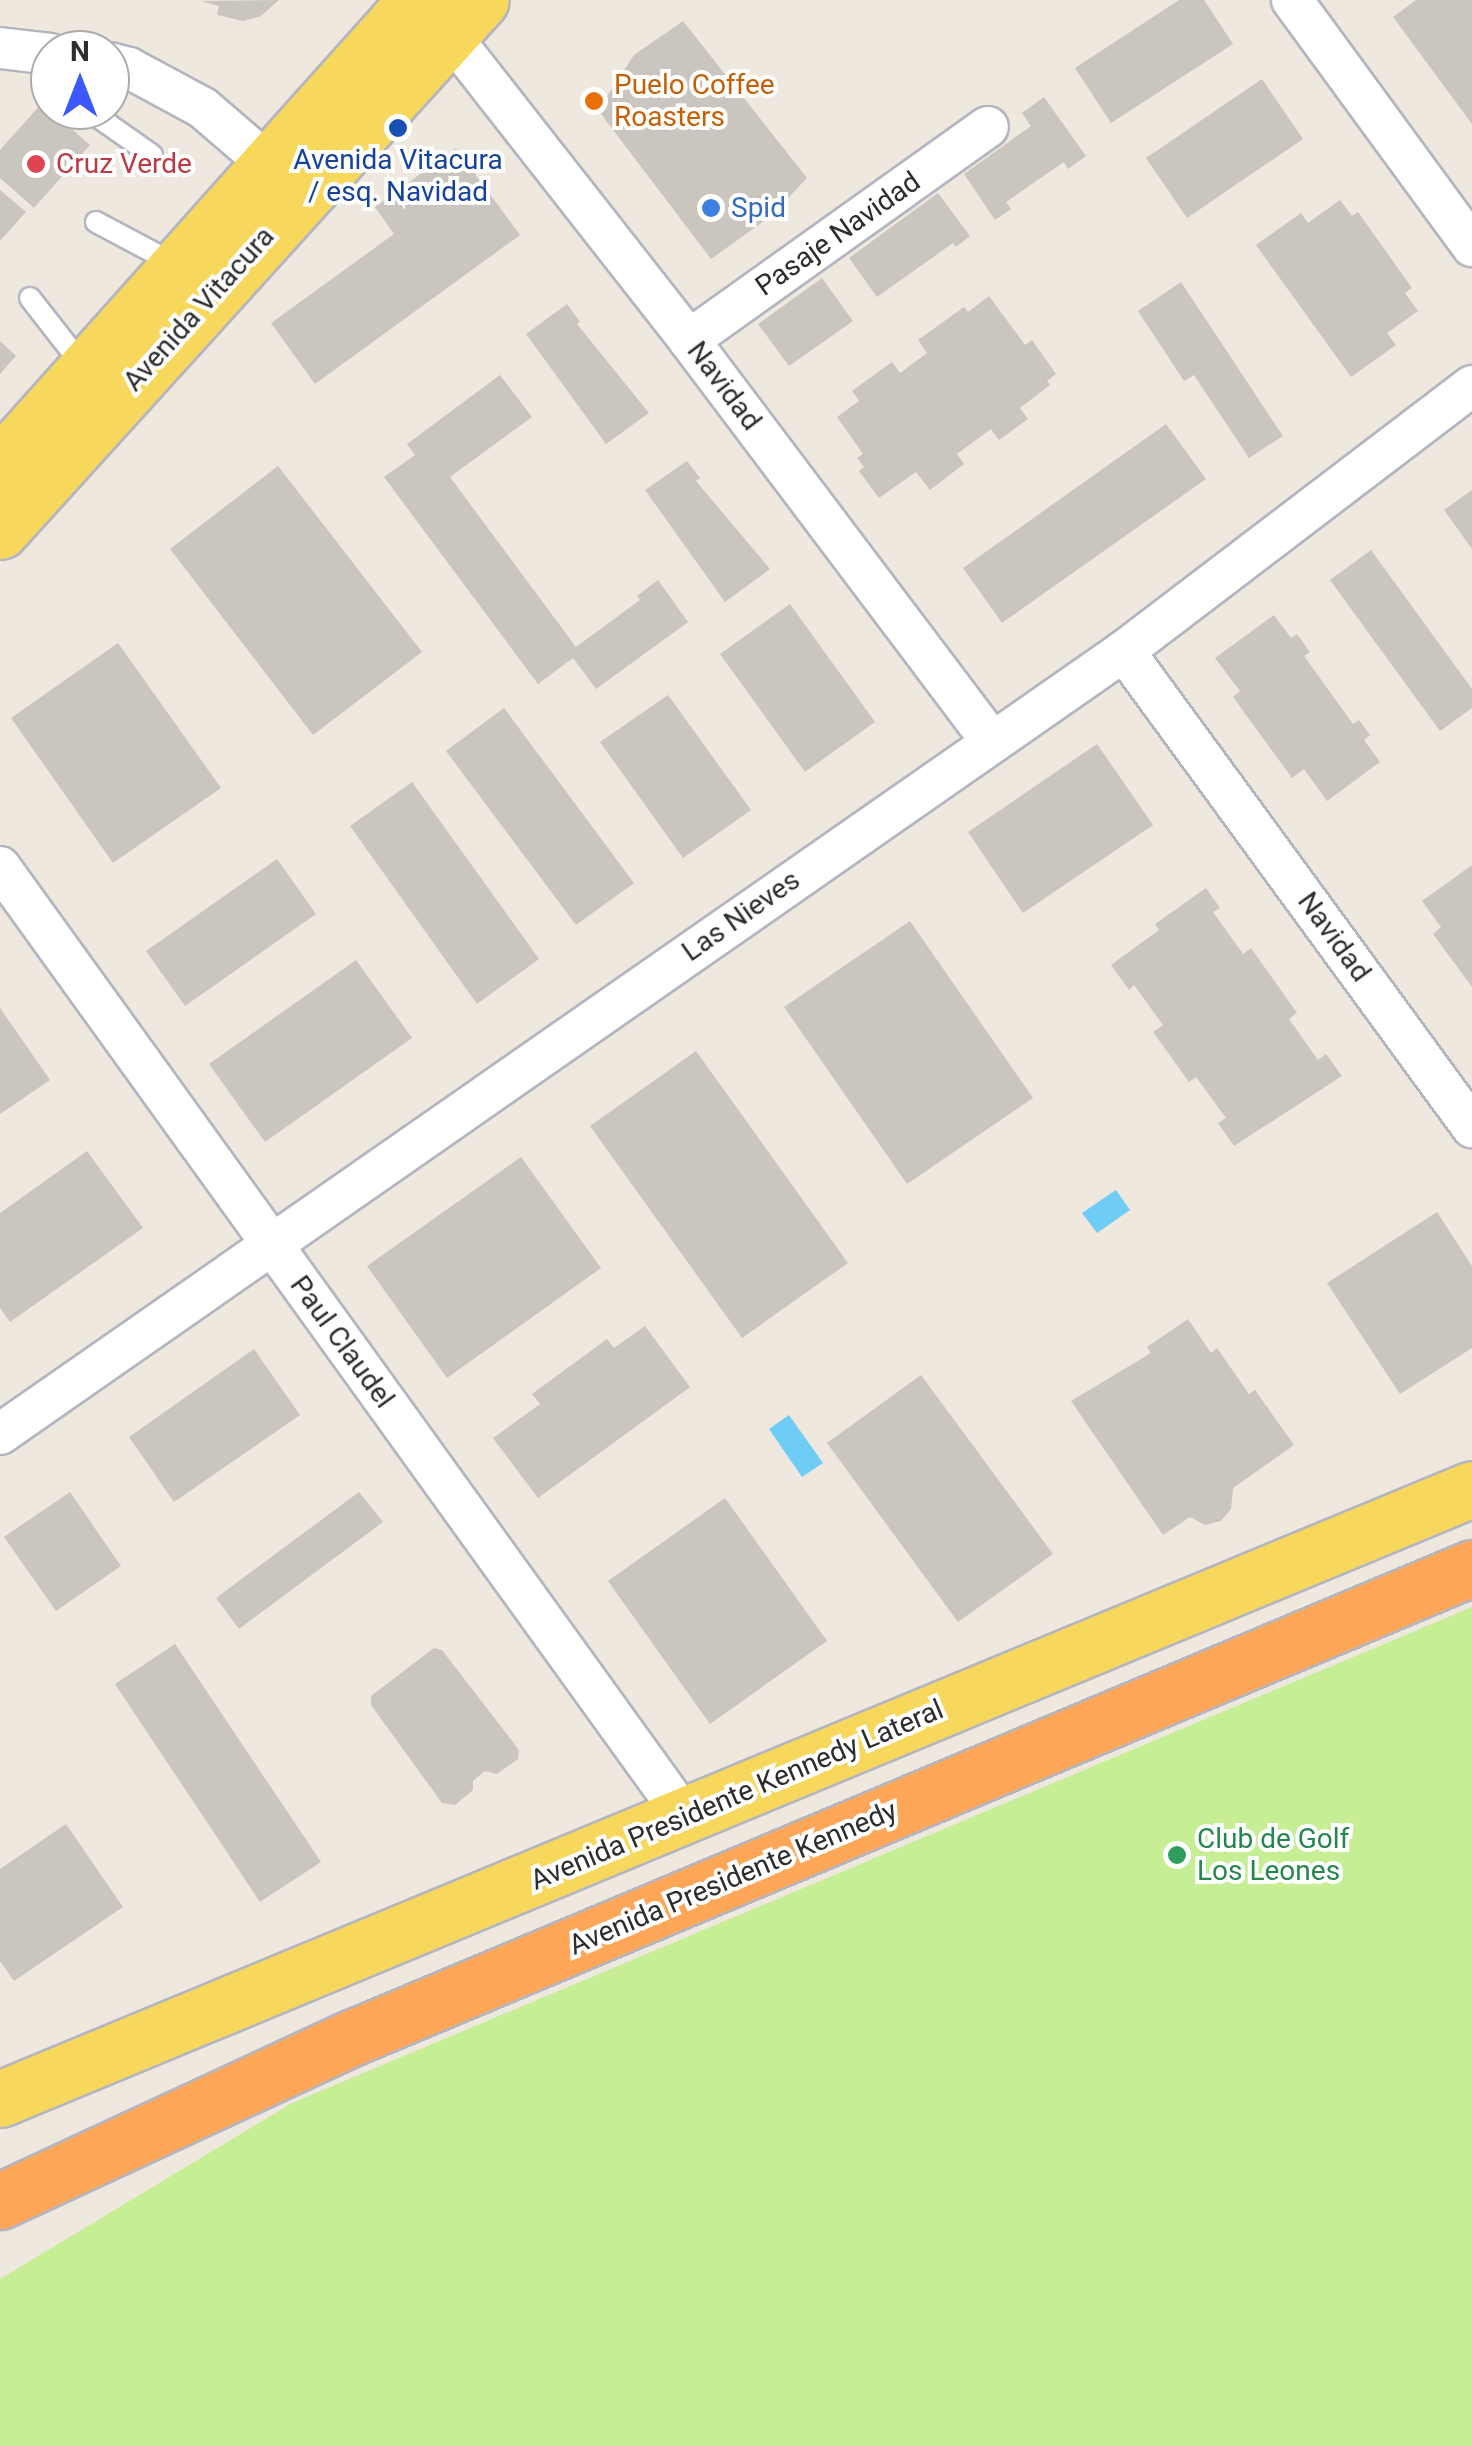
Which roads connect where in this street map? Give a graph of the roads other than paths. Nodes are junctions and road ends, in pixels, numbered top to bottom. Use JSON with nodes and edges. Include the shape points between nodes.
{"nodes":[{"id":1,"x":1292,"y":0,"type":"edge"},
{"id":2,"x":447,"y":9,"type":"edge"},
{"id":3,"x":0,"y":48,"type":"edge"},
{"id":4,"x":30,"y":52,"type":"edge"},
{"id":5,"x":130,"y":69,"type":"edge"},
{"id":6,"x":988,"y":127,"type":"dead end"},
{"id":7,"x":116,"y":130,"type":"edge"},
{"id":8,"x":152,"y":155,"type":"dead end"},
{"id":9,"x":267,"y":163,"type":"junction"},
{"id":10,"x":96,"y":222,"type":"dead end"},
{"id":11,"x":1472,"y":246,"type":"edge"},
{"id":12,"x":177,"y":265,"type":"junction"},
{"id":13,"x":30,"y":298,"type":"dead end"},
{"id":14,"x":689,"y":340,"type":"junction"},
{"id":15,"x":85,"y":369,"type":"junction"},
{"id":16,"x":1472,"y":386,"type":"edge"},
{"id":17,"x":0,"y":464,"type":"edge"},
{"id":18,"x":0,"y":531,"type":"edge"},
{"id":19,"x":1124,"y":650,"type":"junction"},
{"id":20,"x":992,"y":742,"type":"junction"},
{"id":21,"x":0,"y":866,"type":"edge"},
{"id":22,"x":1472,"y":1128,"type":"edge"},
{"id":23,"x":270,"y":1244,"type":"junction"},
{"id":24,"x":0,"y":1434,"type":"edge"},
{"id":25,"x":1472,"y":1489,"type":"edge"},
{"id":26,"x":1472,"y":1568,"type":"edge"},
{"id":27,"x":685,"y":1817,"type":"junction"},
{"id":28,"x":0,"y":2098,"type":"edge"},
{"id":29,"x":0,"y":2202,"type":"edge"}],
"edges":[{"from":1,"to":11,"type":"street"},
{"from":2,"to":9,"type":"main road","name":"Avenida Vitacura"},
{"from":2,"to":14,"type":"street","name":"Navidad"},
{"from":2,"to":18,"type":"main road","name":"Avenida Vitacura"},
{"from":3,"to":4,"type":"street"},
{"from":5,"to":9,"type":"street","via":[[203,108]]},
{"from":6,"to":14,"type":"street","name":"Pasaje Navidad"},
{"from":7,"to":8,"type":"lane"},
{"from":9,"to":12,"type":"main road","name":"Avenida Vitacura"},
{"from":10,"to":12,"type":"lane"},
{"from":12,"to":15,"type":"main road","name":"Avenida Vitacura"},
{"from":13,"to":15,"type":"lane"},
{"from":14,"to":20,"type":"street","name":"Navidad"},
{"from":15,"to":17,"type":"main road","name":"Avenida Vitacura"},
{"from":16,"to":19,"type":"street","name":"Las Nieves"},
{"from":19,"to":20,"type":"street","name":"Las Nieves"},
{"from":19,"to":22,"type":"street","name":"Navidad"},
{"from":20,"to":23,"type":"street","name":"Las Nieves"},
{"from":21,"to":23,"type":"street","name":"Paul Claudel"},
{"from":23,"to":24,"type":"street","name":"Las Nieves"},
{"from":23,"to":27,"type":"street","name":"Paul Claudel"},
{"from":25,"to":27,"type":"main road","name":"Avenida Presidente Kennedy Lateral"},
{"from":26,"to":29,"type":"highway","name":"Avenida Presidente Kennedy","via":[[354,2037]]},
{"from":27,"to":28,"type":"main road","name":"Avenida Presidente Kennedy Lateral"}]}
